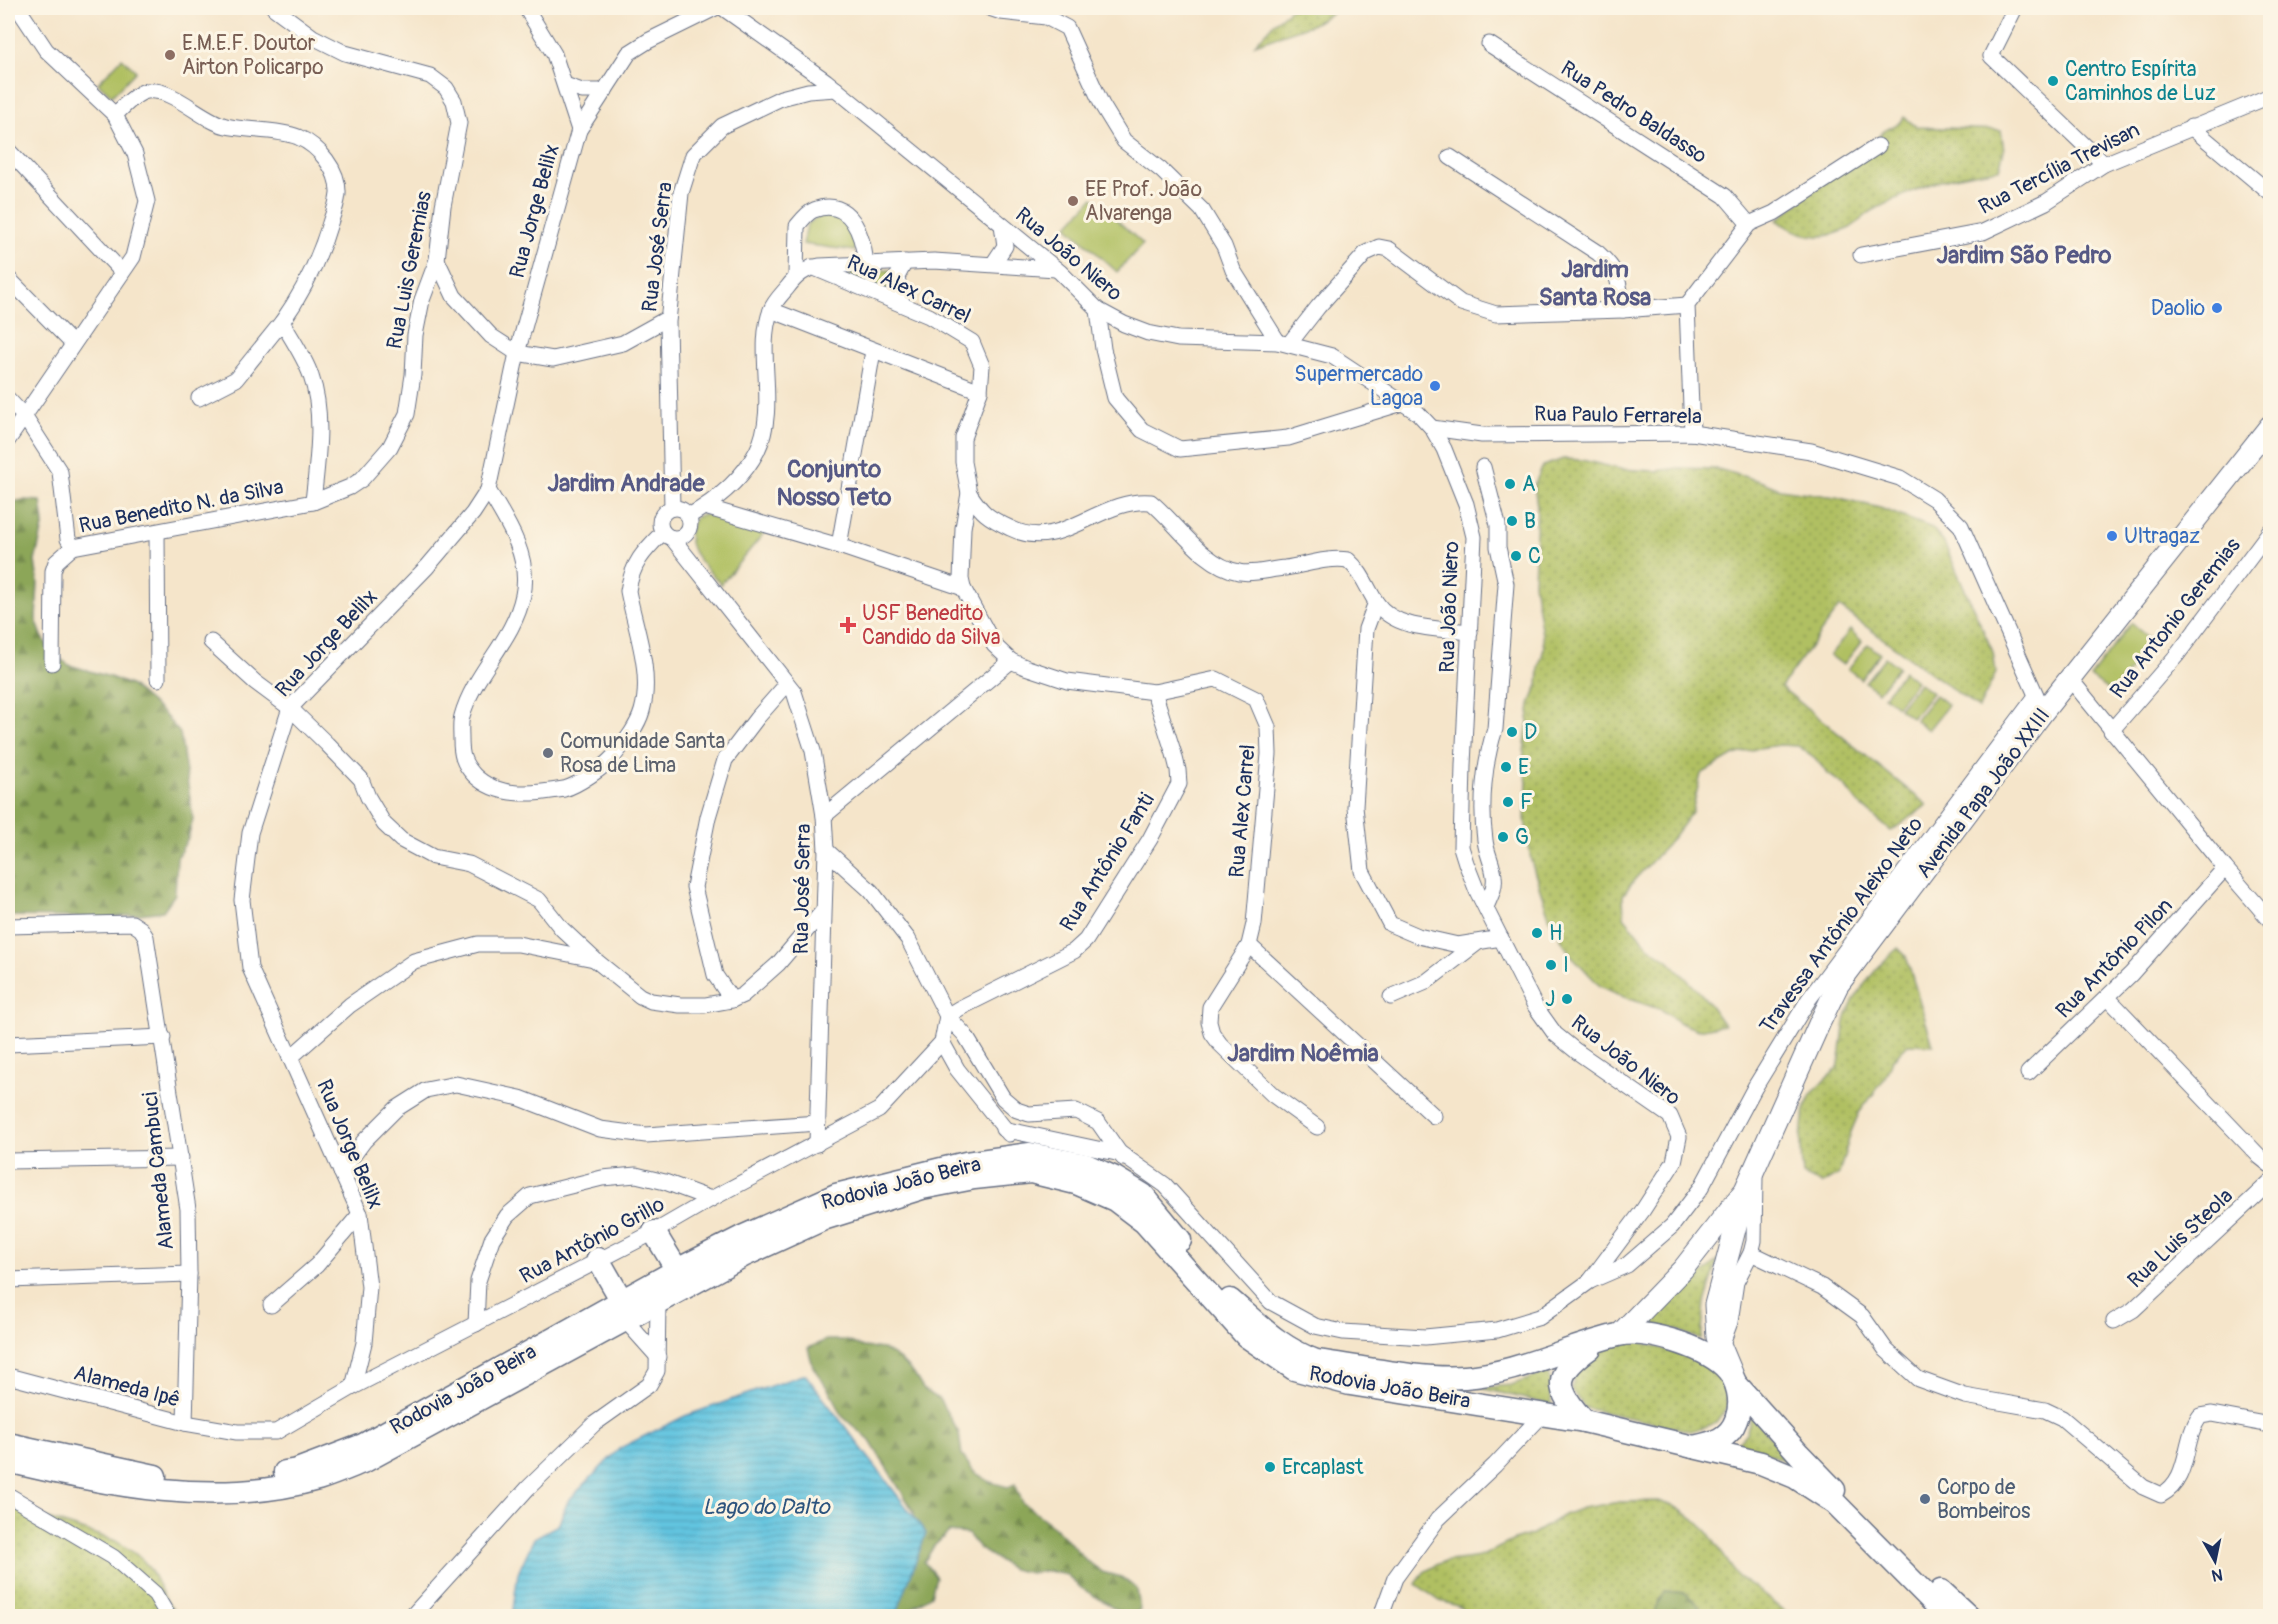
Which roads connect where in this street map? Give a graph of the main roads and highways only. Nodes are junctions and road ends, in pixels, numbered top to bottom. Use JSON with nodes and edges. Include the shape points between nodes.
{"nodes":[{"id":1,"x":2271,"y":426,"type":"edge"},
{"id":2,"x":1750,"y":1180,"type":"junction"},
{"id":3,"x":654,"y":1232,"type":"road end"},
{"id":4,"x":598,"y":1259,"type":"road end"},
{"id":5,"x":677,"y":1270,"type":"junction"},
{"id":6,"x":623,"y":1310,"type":"junction"},
{"id":7,"x":1620,"y":1334,"type":"junction"},
{"id":8,"x":1598,"y":1342,"type":"junction"},
{"id":9,"x":1735,"y":1380,"type":"junction"},
{"id":10,"x":1584,"y":1421,"type":"junction"},
{"id":11,"x":8,"y":1444,"type":"edge"},
{"id":12,"x":1691,"y":1448,"type":"junction"},
{"id":13,"x":8,"y":1461,"type":"edge"},
{"id":14,"x":1947,"y":1617,"type":"edge"},
{"id":15,"x":1968,"y":1617,"type":"edge"}],
"edges":[{"from":1,"to":2,"type":"main road","name":"Avenida Papa João XXIII","via":[[2071,680],[2040,704],[1838,985]]},
{"from":2,"to":7,"type":"main road","name":"Avenida Papa João XXIII","via":[[1683,1269]]},
{"from":2,"to":9,"type":"main road","name":"Avenida Papa João XXIII","via":[[1715,1305],[1720,1349]]},
{"from":3,"to":5,"type":"main road"},
{"from":4,"to":6,"type":"main road"},
{"from":5,"to":6,"type":"main road","name":"Rodovia João Beira"},
{"from":5,"to":8,"type":"main road","name":"Rodovia João Beira","via":[[836,1195],[966,1163],[1030,1154],[1086,1165],[1143,1195],[1230,1299],[1281,1345],[1316,1360],[1425,1376],[1465,1377],[1524,1365]]},
{"from":6,"to":10,"type":"main road","name":"Rodovia João Beira","via":[[658,1301],[826,1218],[922,1188],[1031,1172],[1076,1183],[1116,1200],[1144,1222],[1246,1336],[1294,1369],[1350,1384]]},
{"from":6,"to":11,"type":"main road","name":"Rodovia João Beira","via":[[363,1444],[297,1470],[227,1482],[164,1478]]},
{"from":6,"to":13,"type":"main road","name":"Rodovia João Beira","via":[[365,1461],[318,1479],[274,1488],[191,1493],[91,1481]]},
{"from":7,"to":8,"type":"main road","name":"Rodovia João Beira"},
{"from":7,"to":9,"type":"main road","name":"Rodovia João Beira","via":[[1671,1339],[1714,1358]]},
{"from":8,"to":10,"type":"main road","via":[[1564,1373],[1562,1388],[1566,1401]]},
{"from":9,"to":12,"type":"main road","via":[[1737,1418],[1732,1428],[1719,1441]]},
{"from":9,"to":15,"type":"main road","name":"Rodovia João Beira","via":[[1813,1470]]},
{"from":10,"to":12,"type":"main road","name":"Rodovia João Beira"},
{"from":12,"to":14,"type":"main road","name":"Rodovia João Beira","via":[[1761,1463],[1795,1477],[1835,1503]]}]}
